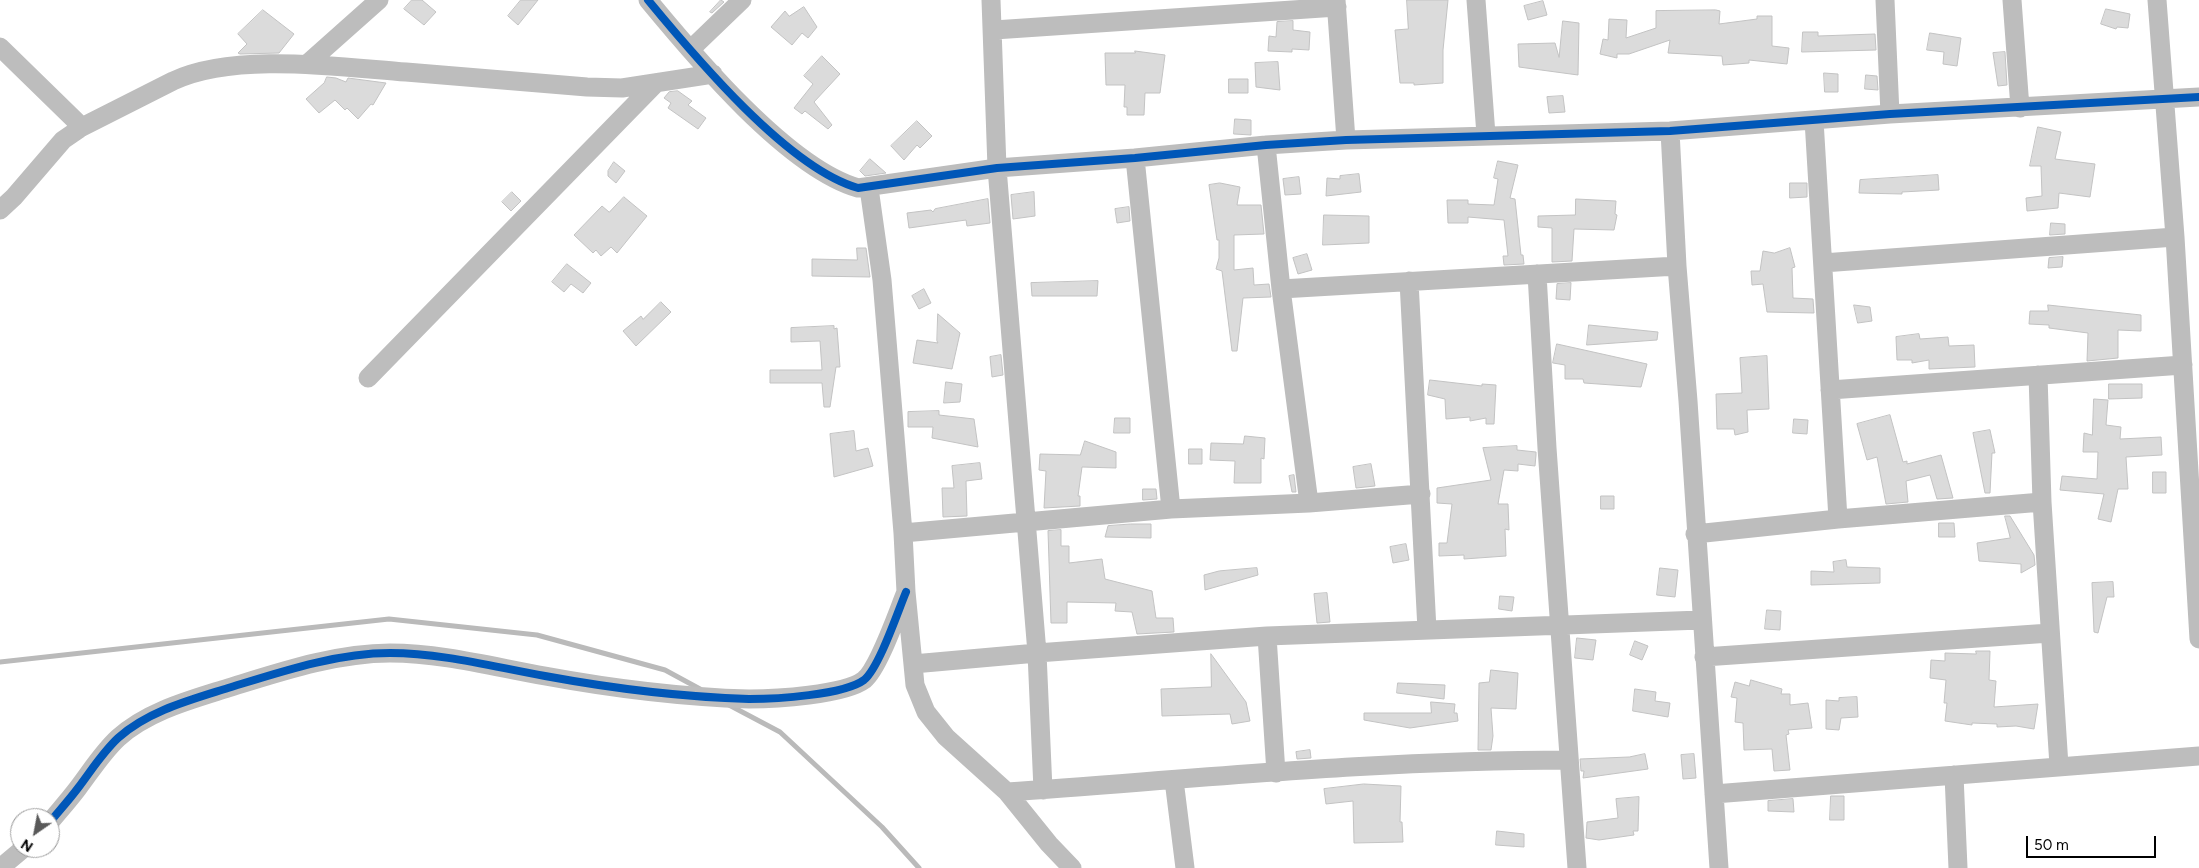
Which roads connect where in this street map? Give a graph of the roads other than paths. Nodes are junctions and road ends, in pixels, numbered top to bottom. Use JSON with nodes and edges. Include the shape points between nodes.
{"nodes":[{"id":1,"x":379,"y":0,"type":"edge"},
{"id":2,"x":648,"y":0,"type":"edge"},
{"id":3,"x":742,"y":0,"type":"edge"},
{"id":4,"x":991,"y":0,"type":"edge"},
{"id":5,"x":1476,"y":0,"type":"edge"},
{"id":6,"x":1885,"y":0,"type":"edge"},
{"id":7,"x":2012,"y":0,"type":"edge"},
{"id":8,"x":2157,"y":0,"type":"edge"},
{"id":9,"x":1336,"y":4,"type":"edge"},
{"id":10,"x":994,"y":30,"type":"junction"},
{"id":11,"x":0,"y":47,"type":"edge"},
{"id":12,"x":691,"y":49,"type":"junction"},
{"id":13,"x":307,"y":64,"type":"junction"},
{"id":14,"x":713,"y":74,"type":"junction"},
{"id":15,"x":656,"y":83,"type":"junction"},
{"id":16,"x":2199,"y":97,"type":"edge"},
{"id":17,"x":2165,"y":99,"type":"junction"},
{"id":18,"x":2020,"y":108,"type":"junction"},
{"id":19,"x":1890,"y":114,"type":"junction"},
{"id":20,"x":1814,"y":120,"type":"junction"},
{"id":21,"x":82,"y":127,"type":"junction"},
{"id":22,"x":1670,"y":131,"type":"junction"},
{"id":23,"x":1486,"y":135,"type":"junction"},
{"id":24,"x":1346,"y":140,"type":"junction"},
{"id":25,"x":1266,"y":145,"type":"junction"},
{"id":26,"x":1135,"y":158,"type":"junction"},
{"id":27,"x":997,"y":168,"type":"junction"},
{"id":28,"x":869,"y":188,"type":"junction"},
{"id":29,"x":0,"y":210,"type":"edge"},
{"id":30,"x":2175,"y":237,"type":"junction"},
{"id":31,"x":1823,"y":263,"type":"junction"},
{"id":32,"x":1677,"y":266,"type":"junction"},
{"id":33,"x":1537,"y":274,"type":"junction"},
{"id":34,"x":1409,"y":281,"type":"junction"},
{"id":35,"x":1281,"y":289,"type":"junction"},
{"id":36,"x":2183,"y":365,"type":"junction"},
{"id":37,"x":2038,"y":375,"type":"junction"},
{"id":38,"x":368,"y":378,"type":"dead end"},
{"id":39,"x":1830,"y":390,"type":"junction"},
{"id":40,"x":2193,"y":442,"type":"edge"},
{"id":41,"x":1421,"y":494,"type":"junction"},
{"id":42,"x":2042,"y":502,"type":"junction"},
{"id":43,"x":1309,"y":503,"type":"junction"},
{"id":44,"x":1171,"y":509,"type":"junction"},
{"id":45,"x":1838,"y":519,"type":"junction"},
{"id":46,"x":1026,"y":523,"type":"junction"},
{"id":47,"x":903,"y":533,"type":"junction"},
{"id":48,"x":1696,"y":534,"type":"junction"},
{"id":49,"x":2197,"y":591,"type":"edge"},
{"id":50,"x":906,"y":592,"type":"junction"},
{"id":51,"x":1701,"y":620,"type":"junction"},
{"id":52,"x":1560,"y":626,"type":"junction"},
{"id":53,"x":1427,"y":630,"type":"junction"},
{"id":54,"x":2050,"y":633,"type":"junction"},
{"id":55,"x":1267,"y":636,"type":"junction"},
{"id":56,"x":2199,"y":638,"type":"edge"},
{"id":57,"x":1036,"y":653,"type":"junction"},
{"id":58,"x":1704,"y":657,"type":"junction"},
{"id":59,"x":913,"y":664,"type":"junction"},
{"id":60,"x":2199,"y":756,"type":"edge"},
{"id":61,"x":1568,"y":760,"type":"junction"},
{"id":62,"x":2059,"y":766,"type":"junction"},
{"id":63,"x":1276,"y":773,"type":"junction"},
{"id":64,"x":1954,"y":775,"type":"junction"},
{"id":65,"x":1174,"y":780,"type":"junction"},
{"id":66,"x":1043,"y":790,"type":"junction"},
{"id":67,"x":1007,"y":792,"type":"junction"},
{"id":68,"x":1714,"y":794,"type":"junction"},
{"id":69,"x":60,"y":809,"type":"edge"},
{"id":70,"x":12,"y":858,"type":"edge"},
{"id":71,"x":0,"y":868,"type":"edge"},
{"id":72,"x":1072,"y":868,"type":"edge"},
{"id":73,"x":1185,"y":868,"type":"edge"},
{"id":74,"x":1577,"y":868,"type":"edge"},
{"id":75,"x":1719,"y":868,"type":"edge"},
{"id":76,"x":1958,"y":868,"type":"edge"}],
"edges":[{"from":1,"to":13,"type":"street"},
{"from":2,"to":12,"type":"street"},
{"from":3,"to":12,"type":"street"},
{"from":4,"to":10,"type":"street"},
{"from":5,"to":23,"type":"street"},
{"from":6,"to":19,"type":"street"},
{"from":7,"to":18,"type":"street"},
{"from":8,"to":17,"type":"street"},
{"from":9,"to":10,"type":"street"},
{"from":9,"to":24,"type":"street"},
{"from":10,"to":27,"type":"street"},
{"from":11,"to":21,"type":"street"},
{"from":12,"to":14,"type":"street"},
{"from":13,"to":15,"type":"street","via":[[587,87],[622,88]]},
{"from":13,"to":21,"type":"street","via":[[214,67],[186,75]]},
{"from":14,"to":15,"type":"street"},
{"from":14,"to":28,"type":"street","via":[[787,146],[848,185]]},
{"from":15,"to":38,"type":"street"},
{"from":16,"to":17,"type":"street"},
{"from":17,"to":18,"type":"street"},
{"from":17,"to":30,"type":"street"},
{"from":18,"to":19,"type":"street"},
{"from":19,"to":20,"type":"street"},
{"from":20,"to":22,"type":"street"},
{"from":20,"to":31,"type":"street"},
{"from":21,"to":29,"type":"street","via":[[49,153]]},
{"from":22,"to":23,"type":"street"},
{"from":22,"to":32,"type":"street"},
{"from":23,"to":24,"type":"street"},
{"from":24,"to":25,"type":"street"},
{"from":25,"to":26,"type":"street"},
{"from":25,"to":35,"type":"street"},
{"from":26,"to":27,"type":"street"},
{"from":26,"to":44,"type":"street"},
{"from":27,"to":28,"type":"street"},
{"from":27,"to":46,"type":"street"},
{"from":28,"to":47,"type":"street","via":[[882,280]]},
{"from":30,"to":31,"type":"street"},
{"from":30,"to":36,"type":"street"},
{"from":31,"to":39,"type":"street"},
{"from":32,"to":33,"type":"street"},
{"from":32,"to":48,"type":"street"},
{"from":33,"to":34,"type":"street"},
{"from":33,"to":52,"type":"street"},
{"from":34,"to":35,"type":"street"},
{"from":34,"to":41,"type":"street"},
{"from":35,"to":43,"type":"street"},
{"from":36,"to":37,"type":"street"},
{"from":36,"to":40,"type":"street"},
{"from":37,"to":39,"type":"street"},
{"from":37,"to":42,"type":"street"},
{"from":39,"to":45,"type":"street"},
{"from":40,"to":49,"type":"street"},
{"from":41,"to":43,"type":"street"},
{"from":41,"to":53,"type":"street"},
{"from":42,"to":45,"type":"street"},
{"from":42,"to":54,"type":"street"},
{"from":43,"to":44,"type":"street"},
{"from":44,"to":46,"type":"street"},
{"from":45,"to":48,"type":"street"},
{"from":46,"to":47,"type":"street"},
{"from":46,"to":57,"type":"street"},
{"from":47,"to":50,"type":"street"},
{"from":48,"to":51,"type":"street"},
{"from":49,"to":56,"type":"street"},
{"from":50,"to":59,"type":"street"},
{"from":50,"to":69,"type":"street","via":[[865,679],[824,692],[781,700],[726,698],[569,681],[425,654],[347,657],[276,674],[175,704],[136,725],[102,756]]},
{"from":51,"to":52,"type":"street"},
{"from":51,"to":58,"type":"street"},
{"from":52,"to":53,"type":"street"},
{"from":52,"to":61,"type":"street"},
{"from":53,"to":55,"type":"street"},
{"from":54,"to":58,"type":"street"},
{"from":54,"to":62,"type":"street"},
{"from":55,"to":57,"type":"street"},
{"from":55,"to":63,"type":"street"},
{"from":57,"to":59,"type":"street"},
{"from":57,"to":66,"type":"street"},
{"from":58,"to":68,"type":"street"},
{"from":59,"to":67,"type":"street","via":[[916,685],[926,712],[946,737]]},
{"from":60,"to":62,"type":"street"},
{"from":61,"to":63,"type":"street","via":[[1362,766]]},
{"from":61,"to":74,"type":"street"},
{"from":62,"to":64,"type":"street"},
{"from":63,"to":65,"type":"street"},
{"from":64,"to":68,"type":"street"},
{"from":64,"to":76,"type":"street"},
{"from":65,"to":66,"type":"street"},
{"from":65,"to":73,"type":"street"},
{"from":66,"to":67,"type":"street"},
{"from":67,"to":72,"type":"street"},
{"from":68,"to":75,"type":"street"},
{"from":70,"to":71,"type":"street"}]}
